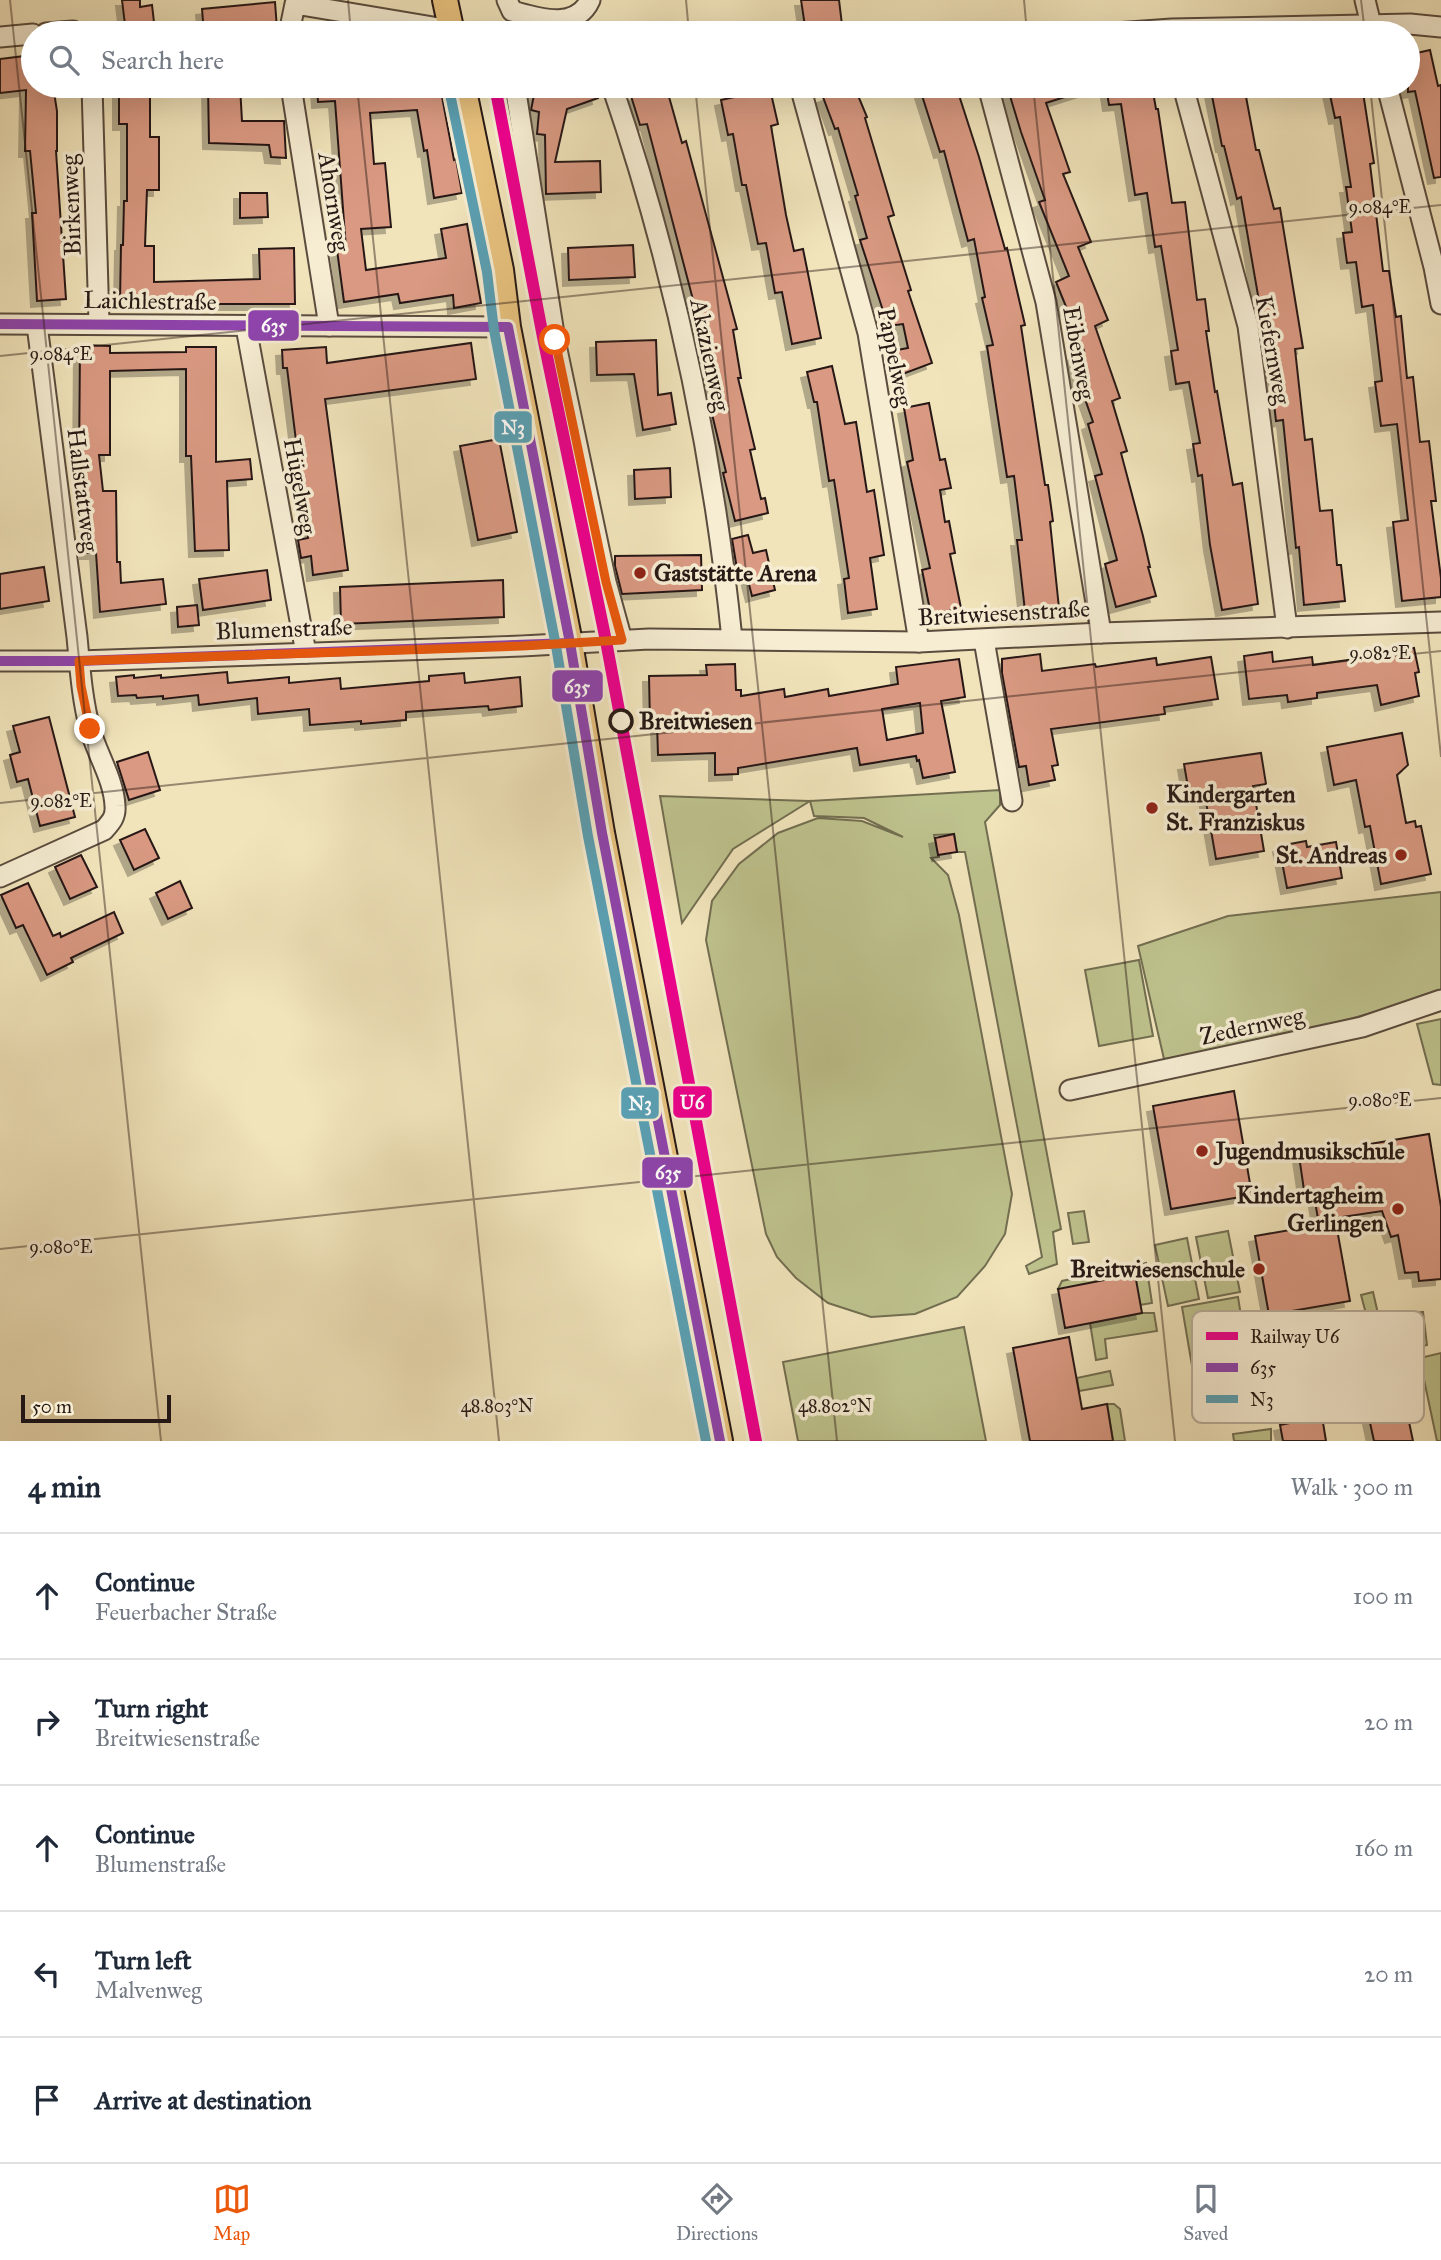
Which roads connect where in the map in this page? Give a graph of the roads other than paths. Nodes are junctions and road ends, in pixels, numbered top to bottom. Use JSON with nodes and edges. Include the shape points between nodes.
{"nodes":[{"id":1,"x":445,"y":0,"type":"edge"},
{"id":2,"x":507,"y":0,"type":"edge"},
{"id":3,"x":590,"y":0,"type":"edge"},
{"id":4,"x":1365,"y":0,"type":"edge"},
{"id":5,"x":291,"y":21,"type":"edge"},
{"id":6,"x":390,"y":21,"type":"edge"},
{"id":7,"x":450,"y":21,"type":"edge"},
{"id":8,"x":1371,"y":21,"type":"edge"},
{"id":9,"x":1420,"y":25,"type":"edge"},
{"id":10,"x":1441,"y":27,"type":"edge"},
{"id":11,"x":21,"y":35,"type":"edge"},
{"id":12,"x":0,"y":37,"type":"edge"},
{"id":13,"x":92,"y":98,"type":"edge"},
{"id":14,"x":293,"y":98,"type":"edge"},
{"id":15,"x":465,"y":98,"type":"edge"},
{"id":16,"x":517,"y":98,"type":"edge"},
{"id":17,"x":616,"y":98,"type":"edge"},
{"id":18,"x":803,"y":98,"type":"edge"},
{"id":19,"x":991,"y":98,"type":"edge"},
{"id":20,"x":1186,"y":98,"type":"edge"},
{"id":21,"x":1390,"y":98,"type":"edge"},
{"id":22,"x":1441,"y":304,"type":"edge"},
{"id":23,"x":99,"y":323,"type":"junction"},
{"id":24,"x":0,"y":324,"type":"edge"},
{"id":25,"x":37,"y":325,"type":"junction"},
{"id":26,"x":329,"y":326,"type":"junction"},
{"id":27,"x":246,"y":327,"type":"junction"},
{"id":28,"x":509,"y":327,"type":"junction"},
{"id":29,"x":1441,"y":622,"type":"edge"},
{"id":30,"x":1287,"y":628,"type":"junction"},
{"id":31,"x":1101,"y":633,"type":"junction"},
{"id":32,"x":732,"y":639,"type":"junction"},
{"id":33,"x":622,"y":640,"type":"junction"},
{"id":34,"x":984,"y":640,"type":"junction"},
{"id":35,"x":919,"y":642,"type":"junction"},
{"id":36,"x":570,"y":643,"type":"junction"},
{"id":37,"x":306,"y":653,"type":"junction"},
{"id":38,"x":0,"y":661,"type":"edge"},
{"id":39,"x":79,"y":661,"type":"junction"},
{"id":40,"x":1012,"y":801,"type":"dead end"},
{"id":41,"x":0,"y":877,"type":"edge"},
{"id":42,"x":1441,"y":1000,"type":"edge"},
{"id":43,"x":1070,"y":1090,"type":"dead end"},
{"id":44,"x":720,"y":1441,"type":"edge"}],
"edges":[{"from":1,"to":7,"type":"main road"},
{"from":2,"to":3,"type":"street","via":[[512,11],[566,20],[581,14]]},
{"from":4,"to":8,"type":"street"},
{"from":5,"to":6,"type":"street","via":[[295,4]]},
{"from":9,"to":10,"type":"street"},
{"from":11,"to":12,"type":"street"},
{"from":13,"to":23,"type":"street","name":"Birkenweg"},
{"from":14,"to":26,"type":"street","name":"Ahornweg"},
{"from":15,"to":28,"type":"main road"},
{"from":16,"to":33,"type":"street","via":[[555,340]]},
{"from":17,"to":32,"type":"street","name":"Akazienweg","via":[[665,263],[693,391],[724,562]]},
{"from":18,"to":35,"type":"street","name":"Pappelweg","via":[[868,333]]},
{"from":19,"to":31,"type":"street","name":"Eibenweg","via":[[1046,302]]},
{"from":20,"to":30,"type":"street","name":"Kiefernweg","via":[[1248,326]]},
{"from":21,"to":22,"type":"street"},
{"from":23,"to":25,"type":"street","name":"Laichlestraße"},
{"from":23,"to":27,"type":"street","name":"Laichlestraße"},
{"from":24,"to":25,"type":"street","name":"Laichlestraße"},
{"from":25,"to":39,"type":"street","name":"Hallstattweg"},
{"from":26,"to":27,"type":"street","name":"Laichlestraße"},
{"from":26,"to":28,"type":"street","name":"Laichlestraße"},
{"from":27,"to":37,"type":"street","name":"Hügelweg"},
{"from":28,"to":36,"type":"main road"},
{"from":29,"to":30,"type":"street","name":"Breitwiesenstraße"},
{"from":30,"to":31,"type":"street","name":"Breitwiesenstraße"},
{"from":31,"to":34,"type":"street","name":"Breitwiesenstraße"},
{"from":32,"to":33,"type":"street","name":"Breitwiesenstraße"},
{"from":32,"to":35,"type":"street","name":"Breitwiesenstraße"},
{"from":33,"to":36,"type":"street","name":"Breitwiesenstraße"},
{"from":34,"to":35,"type":"street","name":"Breitwiesenstraße"},
{"from":34,"to":40,"type":"street"},
{"from":36,"to":37,"type":"street","name":"Blumenstraße"},
{"from":36,"to":44,"type":"main road"},
{"from":37,"to":39,"type":"street","name":"Blumenstraße"},
{"from":38,"to":39,"type":"street","name":"Blumenstraße"},
{"from":39,"to":41,"type":"street","name":"Hallstattweg","via":[[90,729],[113,793],[113,820],[104,830]]},
{"from":42,"to":43,"type":"street","name":"Zedernweg","via":[[1362,1027]]}]}
